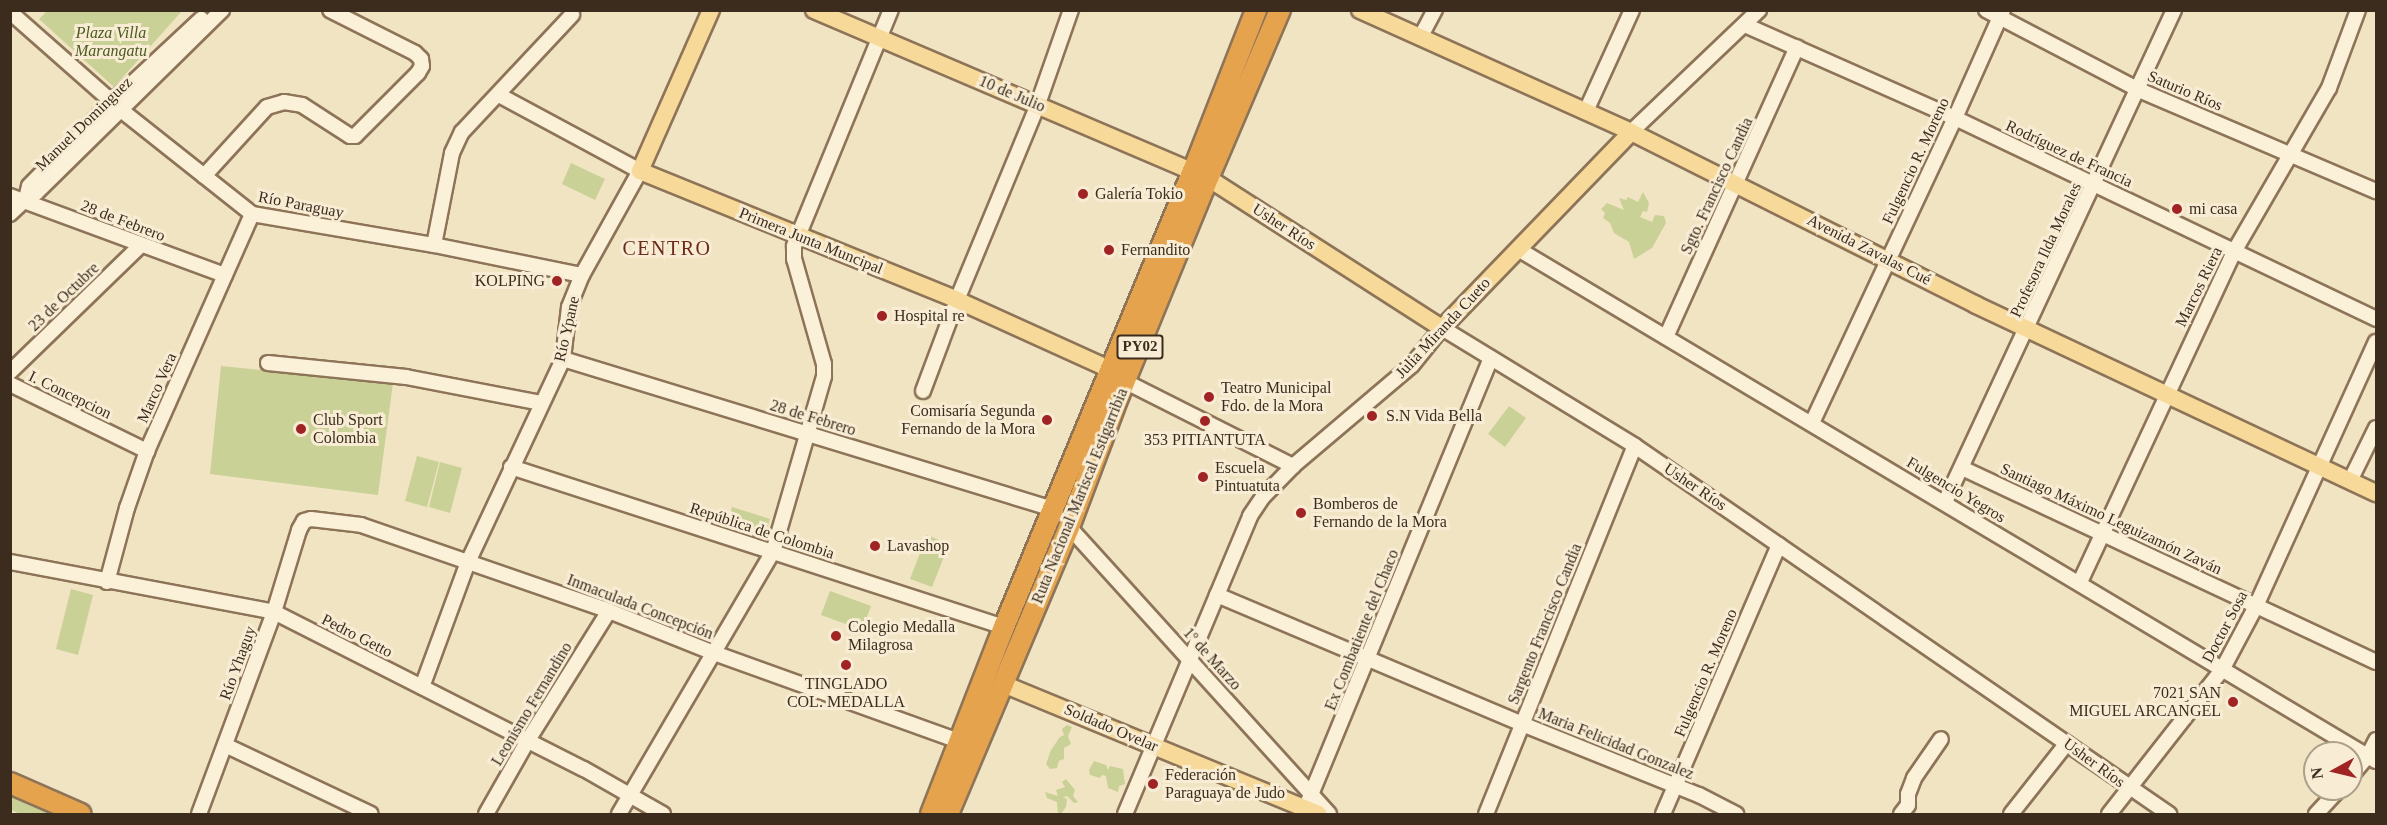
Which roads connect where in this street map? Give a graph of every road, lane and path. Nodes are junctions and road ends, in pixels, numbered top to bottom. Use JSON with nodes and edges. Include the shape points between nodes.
{"nodes":[{"id":1,"x":209,"y":10,"type":"edge"},
{"id":2,"x":222,"y":10,"type":"edge"},
{"id":3,"x":330,"y":10,"type":"edge"},
{"id":4,"x":711,"y":10,"type":"edge"},
{"id":5,"x":814,"y":10,"type":"edge"},
{"id":6,"x":891,"y":10,"type":"edge"},
{"id":7,"x":1071,"y":10,"type":"edge"},
{"id":8,"x":1256,"y":10,"type":"edge"},
{"id":9,"x":1280,"y":10,"type":"edge"},
{"id":10,"x":1360,"y":10,"type":"edge"},
{"id":11,"x":1435,"y":10,"type":"edge"},
{"id":12,"x":1632,"y":10,"type":"edge"},
{"id":13,"x":1760,"y":10,"type":"edge"},
{"id":14,"x":1986,"y":10,"type":"edge"},
{"id":15,"x":2174,"y":10,"type":"edge"},
{"id":16,"x":2358,"y":10,"type":"edge"},
{"id":17,"x":18,"y":14,"type":"edge"},
{"id":18,"x":2001,"y":14,"type":"edge"},
{"id":19,"x":572,"y":15,"type":"dead end"},
{"id":20,"x":1745,"y":25,"type":"junction"},
{"id":21,"x":1421,"y":36,"type":"junction"},
{"id":22,"x":880,"y":39,"type":"junction"},
{"id":23,"x":1797,"y":47,"type":"junction"},
{"id":24,"x":2139,"y":90,"type":"junction"},
{"id":25,"x":499,"y":95,"type":"junction"},
{"id":26,"x":1038,"y":104,"type":"junction"},
{"id":27,"x":117,"y":106,"type":"junction"},
{"id":28,"x":1586,"y":111,"type":"junction"},
{"id":29,"x":1955,"y":118,"type":"junction"},
{"id":30,"x":1631,"y":132,"type":"junction"},
{"id":31,"x":2291,"y":154,"type":"junction"},
{"id":32,"x":640,"y":171,"type":"junction"},
{"id":33,"x":1201,"y":174,"type":"junction"},
{"id":34,"x":204,"y":176,"type":"junction"},
{"id":35,"x":1736,"y":183,"type":"junction"},
{"id":36,"x":2094,"y":185,"type":"junction"},
{"id":37,"x":2376,"y":191,"type":"edge"},
{"id":38,"x":20,"y":198,"type":"edge"},
{"id":39,"x":10,"y":214,"type":"edge"},
{"id":40,"x":252,"y":214,"type":"junction"},
{"id":41,"x":797,"y":235,"type":"junction"},
{"id":42,"x":434,"y":245,"type":"junction"},
{"id":43,"x":140,"y":246,"type":"junction"},
{"id":44,"x":1518,"y":249,"type":"junction"},
{"id":45,"x":2235,"y":250,"type":"junction"},
{"id":46,"x":1889,"y":259,"type":"junction"},
{"id":47,"x":225,"y":275,"type":"junction"},
{"id":48,"x":582,"y":275,"type":"junction"},
{"id":49,"x":957,"y":300,"type":"junction"},
{"id":50,"x":2376,"y":319,"type":"edge"},
{"id":51,"x":1442,"y":328,"type":"junction"},
{"id":52,"x":2027,"y":330,"type":"junction"},
{"id":53,"x":1666,"y":337,"type":"junction"},
{"id":54,"x":2376,"y":342,"type":"edge"},
{"id":55,"x":1491,"y":358,"type":"junction"},
{"id":56,"x":563,"y":359,"type":"junction"},
{"id":57,"x":268,"y":363,"type":"dead end"},
{"id":58,"x":10,"y":372,"type":"edge"},
{"id":59,"x":1118,"y":376,"type":"junction"},
{"id":60,"x":10,"y":384,"type":"edge"},
{"id":61,"x":923,"y":391,"type":"dead end"},
{"id":62,"x":2165,"y":396,"type":"junction"},
{"id":63,"x":541,"y":403,"type":"junction"},
{"id":64,"x":1812,"y":423,"type":"junction"},
{"id":65,"x":2376,"y":428,"type":"edge"},
{"id":66,"x":807,"y":434,"type":"junction"},
{"id":67,"x":1635,"y":446,"type":"junction"},
{"id":68,"x":147,"y":450,"type":"junction"},
{"id":69,"x":2319,"y":465,"type":"junction"},
{"id":70,"x":1293,"y":466,"type":"junction"},
{"id":71,"x":511,"y":467,"type":"junction"},
{"id":72,"x":1962,"y":468,"type":"junction"},
{"id":73,"x":2350,"y":480,"type":"junction"},
{"id":74,"x":2376,"y":493,"type":"edge"},
{"id":75,"x":1945,"y":502,"type":"junction"},
{"id":76,"x":1053,"y":509,"type":"junction"},
{"id":77,"x":304,"y":521,"type":"joint"},
{"id":78,"x":1069,"y":527,"type":"junction"},
{"id":79,"x":2104,"y":535,"type":"junction"},
{"id":80,"x":1779,"y":544,"type":"junction"},
{"id":81,"x":773,"y":552,"type":"junction"},
{"id":82,"x":10,"y":562,"type":"edge"},
{"id":83,"x":468,"y":562,"type":"junction"},
{"id":84,"x":107,"y":582,"type":"junction"},
{"id":85,"x":2080,"y":582,"type":"junction"},
{"id":86,"x":1217,"y":595,"type":"junction"},
{"id":87,"x":2256,"y":606,"type":"junction"},
{"id":88,"x":609,"y":611,"type":"junction"},
{"id":89,"x":274,"y":612,"type":"junction"},
{"id":90,"x":1004,"y":627,"type":"junction"},
{"id":91,"x":714,"y":653,"type":"junction"},
{"id":92,"x":1004,"y":655,"type":"junction"},
{"id":93,"x":1190,"y":658,"type":"junction"},
{"id":94,"x":1367,"y":659,"type":"junction"},
{"id":95,"x":2376,"y":662,"type":"edge"},
{"id":96,"x":2222,"y":670,"type":"junction"},
{"id":97,"x":1003,"y":684,"type":"junction"},
{"id":98,"x":422,"y":687,"type":"junction"},
{"id":99,"x":1522,"y":724,"type":"junction"},
{"id":100,"x":1941,"y":739,"type":"dead end"},
{"id":101,"x":528,"y":740,"type":"junction"},
{"id":102,"x":2376,"y":740,"type":"edge"},
{"id":103,"x":961,"y":742,"type":"junction"},
{"id":104,"x":2067,"y":743,"type":"junction"},
{"id":105,"x":225,"y":745,"type":"junction"},
{"id":106,"x":1154,"y":746,"type":"junction"},
{"id":107,"x":2372,"y":759,"type":"edge"},
{"id":108,"x":10,"y":783,"type":"edge"},
{"id":109,"x":1675,"y":785,"type":"junction"},
{"id":110,"x":2129,"y":789,"type":"junction"},
{"id":111,"x":33,"y":792,"type":"junction"},
{"id":112,"x":630,"y":798,"type":"junction"},
{"id":113,"x":2328,"y":801,"type":"edge"},
{"id":114,"x":1310,"y":808,"type":"edge"},
{"id":115,"x":60,"y":814,"type":"edge"},
{"id":116,"x":81,"y":814,"type":"edge"},
{"id":117,"x":199,"y":814,"type":"edge"},
{"id":118,"x":371,"y":814,"type":"edge"},
{"id":119,"x":486,"y":814,"type":"edge"},
{"id":120,"x":619,"y":814,"type":"edge"},
{"id":121,"x":663,"y":814,"type":"edge"},
{"id":122,"x":931,"y":814,"type":"edge"},
{"id":123,"x":948,"y":814,"type":"edge"},
{"id":124,"x":1125,"y":814,"type":"edge"},
{"id":125,"x":1329,"y":814,"type":"edge"},
{"id":126,"x":1486,"y":814,"type":"edge"},
{"id":127,"x":1663,"y":814,"type":"edge"},
{"id":128,"x":1736,"y":814,"type":"edge"},
{"id":129,"x":1901,"y":814,"type":"edge"},
{"id":130,"x":2011,"y":814,"type":"edge"},
{"id":131,"x":2109,"y":814,"type":"edge"},
{"id":132,"x":2169,"y":814,"type":"edge"},
{"id":133,"x":2316,"y":814,"type":"edge"}],
"edges":[{"from":1,"to":27,"type":"street","name":"Manuel Dominguez"},
{"from":2,"to":27,"type":"street","name":"Manuel Dominguez"},
{"from":3,"to":34,"type":"street","via":[[421,59],[418,73],[355,136],[302,105],[284,102],[267,107]]},
{"from":4,"to":32,"type":"main road","name":"Río Ypane"},
{"from":5,"to":22,"type":"main road","name":"10 de Julio"},
{"from":6,"to":22,"type":"street"},
{"from":7,"to":26,"type":"street"},
{"from":8,"to":33,"type":"highway","name":"Ruta Nacional Mariscal Estigarribia","number":"PY02"},
{"from":9,"to":33,"type":"highway","name":"Ruta Nacional Mariscal Estigarribia","number":"PY02"},
{"from":10,"to":21,"type":"main road","name":"Avenida Zavalas Cué"},
{"from":11,"to":21,"type":"street"},
{"from":12,"to":28,"type":"street"},
{"from":13,"to":20,"type":"street","name":"Julia Miranda Cueto"},
{"from":14,"to":18,"type":"street","name":"Saturio Ríos"},
{"from":15,"to":24,"type":"street","name":"Profesora Ilda Morales"},
{"from":16,"to":31,"type":"street","name":"Marcos Riera","via":[[2329,88]]},
{"from":17,"to":27,"type":"street","name":"Río Paraguay"},
{"from":18,"to":24,"type":"street","name":"Saturio Ríos"},
{"from":18,"to":29,"type":"street","name":"Fulgencio R. Moreno"},
{"from":19,"to":25,"type":"street"},
{"from":20,"to":23,"type":"street","name":"Rodríguez de Francia"},
{"from":20,"to":30,"type":"street","name":"Julia Miranda Cueto"},
{"from":21,"to":28,"type":"main road","name":"Avenida Zavalas Cué"},
{"from":22,"to":26,"type":"main road","name":"10 de Julio"},
{"from":22,"to":41,"type":"street"},
{"from":23,"to":29,"type":"street","name":"Rodríguez de Francia"},
{"from":23,"to":35,"type":"street","name":"Sgto. Francisco Candia"},
{"from":24,"to":31,"type":"street","name":"Saturio Ríos"},
{"from":24,"to":36,"type":"street","name":"Profesora Ilda Morales"},
{"from":25,"to":32,"type":"street","name":"Primera Junta Muncipal"},
{"from":25,"to":42,"type":"street","via":[[462,132],[452,153]]},
{"from":26,"to":33,"type":"main road","name":"10 de Julio"},
{"from":26,"to":49,"type":"street"},
{"from":27,"to":34,"type":"street","name":"Río Paraguay"},
{"from":27,"to":38,"type":"street","name":"Manuel Dominguez","via":[[36,194]]},
{"from":28,"to":30,"type":"main road","name":"Avenida Zavalas Cué"},
{"from":29,"to":36,"type":"street","name":"Rodríguez de Francia"},
{"from":29,"to":46,"type":"street","name":"Fulgencio R. Moreno"},
{"from":30,"to":35,"type":"main road","name":"Avenida Zavalas Cué"},
{"from":30,"to":44,"type":"main road","name":"Julia Miranda Cueto"},
{"from":31,"to":37,"type":"street","name":"Saturio Ríos"},
{"from":31,"to":45,"type":"street","name":"Marcos Riera"},
{"from":32,"to":41,"type":"main road","name":"Primera Junta Muncipal"},
{"from":32,"to":48,"type":"street","name":"Río Ypane"},
{"from":33,"to":51,"type":"main road","name":"Usher Ríos"},
{"from":33,"to":59,"type":"highway","name":"Ruta Nacional Mariscal Estigarribia","number":"PY02"},
{"from":34,"to":40,"type":"street","name":"Río Paraguay"},
{"from":35,"to":46,"type":"main road","name":"Avenida Zavalas Cué"},
{"from":35,"to":53,"type":"street","name":"Sgto. Francisco Candia"},
{"from":36,"to":45,"type":"street","name":"Rodríguez de Francia"},
{"from":36,"to":52,"type":"street","name":"Profesora Ilda Morales"},
{"from":38,"to":39,"type":"street","name":"Manuel Dominguez"},
{"from":38,"to":43,"type":"street","name":"28 de Febrero"},
{"from":40,"to":42,"type":"street","name":"Río Paraguay"},
{"from":40,"to":47,"type":"street","name":"Marco Vera"},
{"from":41,"to":49,"type":"main road","name":"Primera Junta Muncipal"},
{"from":41,"to":66,"type":"street","via":[[794,260],[824,364]]},
{"from":42,"to":48,"type":"street","name":"Río Paraguay"},
{"from":43,"to":47,"type":"street","name":"28 de Febrero"},
{"from":43,"to":58,"type":"street","name":"23 de Octubre"},
{"from":44,"to":51,"type":"main road","name":"Julia Miranda Cueto"},
{"from":44,"to":53,"type":"street","name":"Fulgencio Yegros"},
{"from":45,"to":50,"type":"street","name":"Rodríguez de Francia"},
{"from":45,"to":62,"type":"street","name":"Marcos Riera"},
{"from":46,"to":52,"type":"main road","name":"Avenida Zavalas Cué"},
{"from":46,"to":64,"type":"street","name":"Fulgencio R. Moreno"},
{"from":47,"to":68,"type":"street","name":"Marco Vera"},
{"from":48,"to":56,"type":"street","name":"Río Ypane","via":[[569,307]]},
{"from":49,"to":59,"type":"main road","name":"Primera Junta Muncipal"},
{"from":49,"to":61,"type":"street"},
{"from":51,"to":55,"type":"street","name":"Usher Ríos"},
{"from":51,"to":70,"type":"street","name":"Julia Miranda Cueto","via":[[1412,365]]},
{"from":52,"to":62,"type":"main road","name":"Avenida Zavalas Cué"},
{"from":52,"to":72,"type":"street","name":"Profesora Ilda Morales"},
{"from":53,"to":64,"type":"street","name":"Fulgencio Yegros"},
{"from":54,"to":69,"type":"street","name":"Doctor Sosa"},
{"from":55,"to":67,"type":"street","name":"Usher Ríos"},
{"from":55,"to":94,"type":"street","name":"Ex Combatiente del Chaco"},
{"from":56,"to":63,"type":"street","name":"Río Ypane"},
{"from":56,"to":66,"type":"street","name":"28 de Febrero"},
{"from":57,"to":63,"type":"street","via":[[406,377]]},
{"from":59,"to":70,"type":"street"},
{"from":59,"to":76,"type":"highway","name":"Ruta Nacional Mariscal Estigarribia","number":"PY02"},
{"from":59,"to":78,"type":"highway","name":"Ruta Nacional Mariscal Estigarribia","number":"PY02"},
{"from":60,"to":68,"type":"street","name":"I. Concepcion"},
{"from":62,"to":69,"type":"main road","name":"Avenida Zavalas Cué"},
{"from":62,"to":79,"type":"street","name":"Marcos Riera"},
{"from":63,"to":71,"type":"street","name":"Río Ypane"},
{"from":64,"to":75,"type":"street","name":"Fulgencio Yegros"},
{"from":65,"to":73,"type":"street"},
{"from":66,"to":76,"type":"street","name":"28 de Febrero"},
{"from":66,"to":81,"type":"street"},
{"from":67,"to":80,"type":"street","name":"Usher Ríos"},
{"from":67,"to":99,"type":"street","name":"Sargento Francisco Candia"},
{"from":68,"to":84,"type":"street","name":"Marco Vera"},
{"from":69,"to":73,"type":"main road","name":"Avenida Zavalas Cué"},
{"from":69,"to":87,"type":"street","name":"Doctor Sosa"},
{"from":70,"to":86,"type":"street","name":"Julia Miranda Cueto","via":[[1250,516]]},
{"from":71,"to":81,"type":"street","name":"República de Colombia"},
{"from":71,"to":83,"type":"street","name":"Río Ypane"},
{"from":72,"to":75,"type":"street","name":"Profesora Ilda Morales"},
{"from":72,"to":79,"type":"street","name":"Santiago Máximo Leguizamón Zaván"},
{"from":73,"to":74,"type":"main road","name":"Avenida Zavalas Cué"},
{"from":75,"to":85,"type":"street","name":"Fulgencio Yegros"},
{"from":76,"to":90,"type":"highway","name":"Ruta Nacional Mariscal Estigarribia","number":"PY02"},
{"from":77,"to":83,"type":"street","name":"Inmaculada Concepción","via":[[321,518],[361,525]]},
{"from":77,"to":89,"type":"street","name":"Río Yhaguy"},
{"from":78,"to":92,"type":"highway","name":"Ruta Nacional Mariscal Estigarribia","number":"PY02"},
{"from":78,"to":93,"type":"street","name":"1º de Marzo"},
{"from":79,"to":85,"type":"street","name":"Marcos Riera"},
{"from":79,"to":87,"type":"street","name":"Santiago Máximo Leguizamón Zaván"},
{"from":80,"to":104,"type":"street","name":"Usher Ríos"},
{"from":80,"to":109,"type":"street","name":"Fulgencio R. Moreno"},
{"from":81,"to":90,"type":"street","name":"República de Colombia"},
{"from":81,"to":91,"type":"street"},
{"from":82,"to":84,"type":"street","name":"Pedro Getto"},
{"from":83,"to":88,"type":"street","name":"Inmaculada Concepción"},
{"from":83,"to":98,"type":"street","name":"Río Ypane"},
{"from":84,"to":89,"type":"street","name":"Pedro Getto"},
{"from":85,"to":96,"type":"street","name":"Fulgencio Yegros"},
{"from":86,"to":93,"type":"street","name":"Julia Miranda Cueto"},
{"from":86,"to":94,"type":"street","name":"Maria Felicidad Gonzalez"},
{"from":87,"to":95,"type":"street","name":"Santiago Máximo Leguizamón Zaván"},
{"from":87,"to":96,"type":"street","name":"Doctor Sosa"},
{"from":88,"to":91,"type":"street","name":"Inmaculada Concepción"},
{"from":88,"to":101,"type":"street","name":"Leonismo Fernandino"},
{"from":89,"to":98,"type":"street","name":"Pedro Getto"},
{"from":89,"to":105,"type":"street","name":"Río Yhaguy"},
{"from":90,"to":92,"type":"highway","name":"Ruta Nacional Mariscal Estigarribia","number":"PY02"},
{"from":91,"to":103,"type":"street","name":"Inmaculada Concepción"},
{"from":91,"to":112,"type":"street"},
{"from":92,"to":97,"type":"highway","name":"Ruta Nacional Mariscal Estigarribia","number":"PY02"},
{"from":92,"to":103,"type":"highway","name":"Ruta Nacional Mariscal Estigarribia","number":"PY02"},
{"from":93,"to":106,"type":"street","name":"Julia Miranda Cueto"},
{"from":93,"to":114,"type":"street","name":"1º de Marzo"},
{"from":94,"to":99,"type":"street","name":"Maria Felicidad Gonzalez"},
{"from":94,"to":114,"type":"street","name":"Ex Combatiente del Chaco"},
{"from":96,"to":107,"type":"street","name":"Fulgencio Yegros"},
{"from":96,"to":110,"type":"street","name":"Doctor Sosa"},
{"from":97,"to":106,"type":"main road","name":"Soldado Ovelar"},
{"from":97,"to":123,"type":"highway","name":"Ruta Nacional Mariscal Estigarribia","number":"PY02"},
{"from":98,"to":101,"type":"street","name":"Pedro Getto"},
{"from":99,"to":109,"type":"street","name":"Maria Felicidad Gonzalez"},
{"from":99,"to":126,"type":"street","name":"Sargento Francisco Candia"},
{"from":100,"to":129,"type":"street","via":[[1914,778],[1908,805]]},
{"from":101,"to":112,"type":"street","name":"Pedro Getto"},
{"from":101,"to":119,"type":"street","name":"Leonismo Fernandino"},
{"from":102,"to":107,"type":"street"},
{"from":103,"to":122,"type":"highway","name":"Ruta Nacional Mariscal Estigarribia","number":"PY02"},
{"from":104,"to":110,"type":"street","name":"Usher Ríos"},
{"from":104,"to":130,"type":"street"},
{"from":105,"to":117,"type":"street","name":"Río Yhaguy"},
{"from":105,"to":118,"type":"street"},
{"from":106,"to":114,"type":"main road","name":"Soldado Ovelar"},
{"from":106,"to":124,"type":"street","name":"Julia Miranda Cueto"},
{"from":108,"to":111,"type":"highway"},
{"from":109,"to":127,"type":"street","name":"Fulgencio R. Moreno"},
{"from":109,"to":128,"type":"street","name":"Maria Felicidad Gonzalez"},
{"from":110,"to":131,"type":"street","name":"Doctor Sosa"},
{"from":110,"to":132,"type":"street","name":"Usher Ríos"},
{"from":111,"to":115,"type":"highway"},
{"from":111,"to":116,"type":"highway"},
{"from":112,"to":120,"type":"street"},
{"from":112,"to":121,"type":"street","name":"Pedro Getto"},
{"from":113,"to":133,"type":"street"},
{"from":114,"to":125,"type":"street","name":"1º de Marzo"}]}
